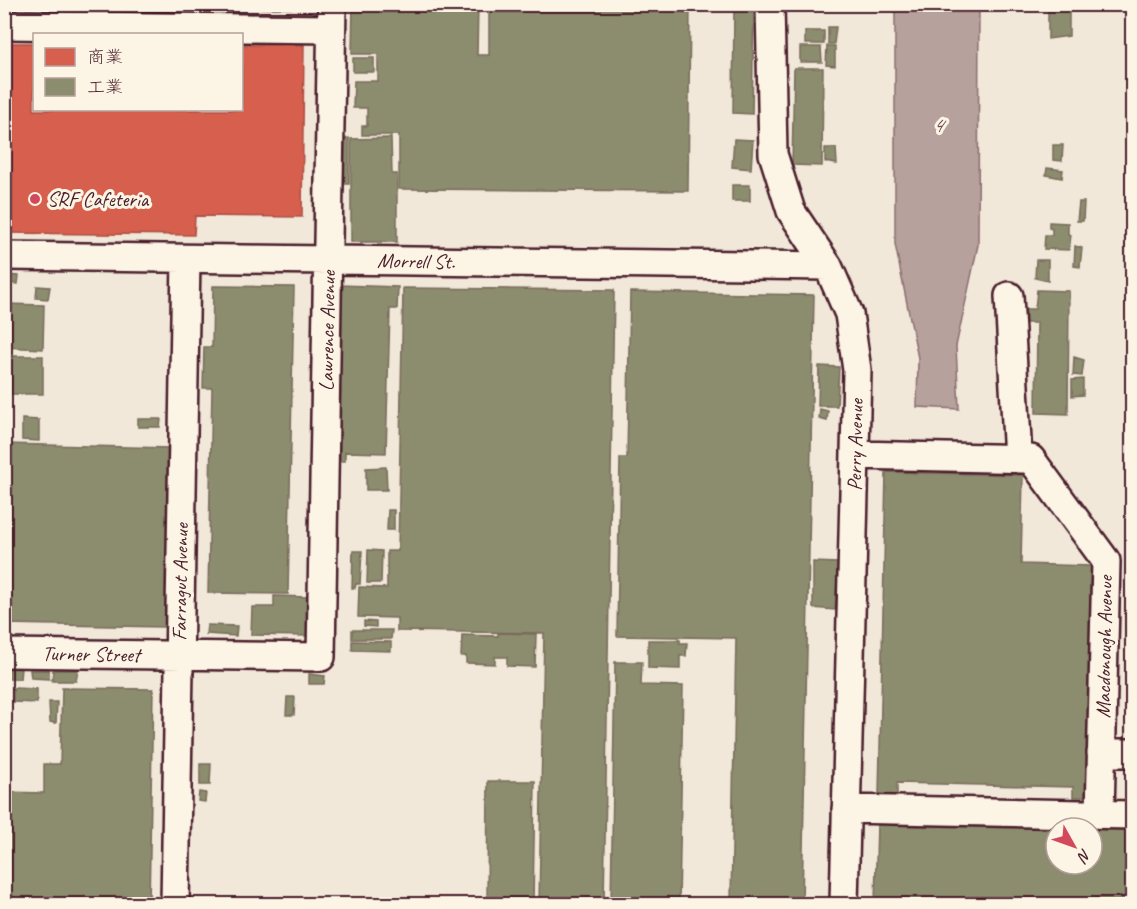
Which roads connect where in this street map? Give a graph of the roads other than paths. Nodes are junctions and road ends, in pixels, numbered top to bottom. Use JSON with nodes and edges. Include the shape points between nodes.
{"nodes":[{"id":1,"x":770,"y":4,"type":"edge"},
{"id":2,"x":332,"y":17,"type":"edge"},
{"id":3,"x":4,"y":26,"type":"edge"},
{"id":4,"x":4,"y":256,"type":"edge"},
{"id":5,"x":186,"y":259,"type":"junction"},
{"id":6,"x":328,"y":260,"type":"junction"},
{"id":7,"x":828,"y":266,"type":"junction"},
{"id":8,"x":1009,"y":296,"type":"dead end"},
{"id":9,"x":855,"y":455,"type":"junction"},
{"id":10,"x":1018,"y":459,"type":"junction"},
{"id":11,"x":4,"y":653,"type":"edge"},
{"id":12,"x":179,"y":655,"type":"junction"},
{"id":13,"x":321,"y":657,"type":"joint"},
{"id":14,"x":1101,"y":753,"type":"junction"},
{"id":15,"x":1132,"y":753,"type":"edge"},
{"id":16,"x":846,"y":809,"type":"junction"},
{"id":17,"x":1100,"y":814,"type":"junction"},
{"id":18,"x":1132,"y":815,"type":"edge"},
{"id":19,"x":176,"y":904,"type":"edge"},
{"id":20,"x":844,"y":904,"type":"edge"}],
"edges":[{"from":1,"to":7,"type":"street","name":"Perry Avenue","via":[[773,154],[791,211]]},
{"from":2,"to":3,"type":"street"},
{"from":2,"to":6,"type":"street","name":"Lawrence Avenue"},
{"from":4,"to":5,"type":"street","name":"Morrell St."},
{"from":5,"to":6,"type":"street","name":"Morrell St."},
{"from":5,"to":12,"type":"street","name":"Farragut Avenue"},
{"from":6,"to":7,"type":"street","name":"Morrell St."},
{"from":6,"to":13,"type":"street","name":"Lawrence Avenue"},
{"from":7,"to":9,"type":"street","name":"Perry Avenue","via":[[849,314],[856,370]]},
{"from":8,"to":10,"type":"street"},
{"from":9,"to":10,"type":"street","name":"Macdonough Avenue"},
{"from":9,"to":16,"type":"street","name":"Perry Avenue"},
{"from":10,"to":14,"type":"street","name":"Macdonough Avenue","via":[[1031,459],[1106,561]]},
{"from":11,"to":12,"type":"street","name":"Turner Street"},
{"from":12,"to":13,"type":"street","name":"Turner Street"},
{"from":12,"to":19,"type":"street","name":"Farragut Avenue"},
{"from":14,"to":15,"type":"street"},
{"from":14,"to":17,"type":"street"},
{"from":16,"to":17,"type":"street"},
{"from":16,"to":20,"type":"street","name":"Perry Avenue"},
{"from":17,"to":18,"type":"street"}]}
